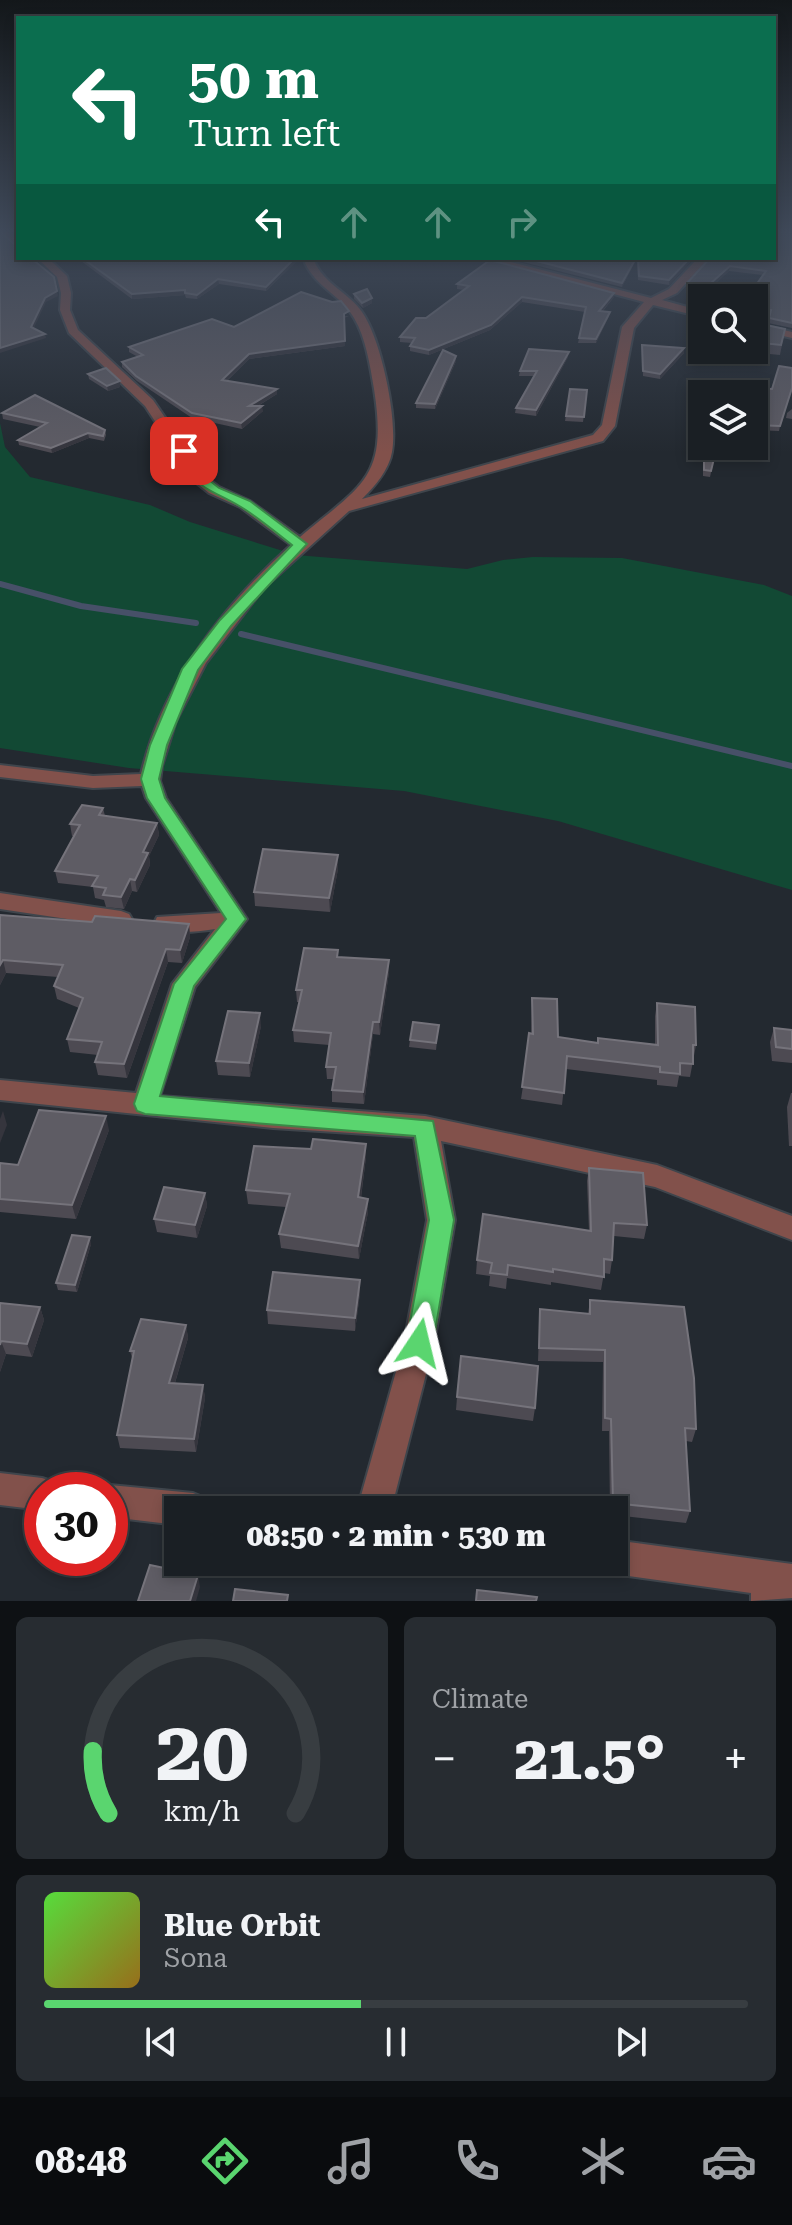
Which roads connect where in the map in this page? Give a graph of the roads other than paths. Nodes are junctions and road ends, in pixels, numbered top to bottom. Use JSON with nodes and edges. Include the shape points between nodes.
{"nodes":[{"id":1,"x":65,"y":304,"type":"edge"},
{"id":2,"x":347,"y":304,"type":"edge"},
{"id":3,"x":648,"y":304,"type":"edge"},
{"id":4,"x":657,"y":304,"type":"edge"},
{"id":5,"x":688,"y":311,"type":"edge"},
{"id":6,"x":768,"y":329,"type":"edge"},
{"id":7,"x":792,"y":335,"type":"edge"},
{"id":8,"x":340,"y":509,"type":"junction"},
{"id":9,"x":300,"y":544,"type":"junction"},
{"id":10,"x":0,"y":771,"type":"edge"},
{"id":11,"x":150,"y":779,"type":"junction"},
{"id":12,"x":0,"y":901,"type":"edge"},
{"id":13,"x":236,"y":919,"type":"junction"},
{"id":14,"x":0,"y":1090,"type":"edge"},
{"id":15,"x":145,"y":1104,"type":"junction"},
{"id":16,"x":425,"y":1127,"type":"junction"},
{"id":17,"x":792,"y":1228,"type":"edge"},
{"id":18,"x":0,"y":1489,"type":"edge"},
{"id":19,"x":24,"y":1492,"type":"edge"},
{"id":20,"x":378,"y":1496,"type":"edge"},
{"id":21,"x":128,"y":1503,"type":"edge"},
{"id":22,"x":164,"y":1507,"type":"edge"},
{"id":23,"x":628,"y":1560,"type":"edge"},
{"id":24,"x":776,"y":1587,"type":"edge"}],
"edges":[{"from":1,"to":9,"type":"street","via":[[73,331],[149,403],[199,478]]},
{"from":2,"to":8,"type":"street","via":[[370,338],[385,452],[368,486]]},
{"from":3,"to":8,"type":"street","via":[[628,327],[608,426],[598,438]]},
{"from":4,"to":5,"type":"street"},
{"from":6,"to":7,"type":"street"},
{"from":8,"to":9,"type":"street"},
{"from":9,"to":11,"type":"street","via":[[190,669]]},
{"from":10,"to":11,"type":"street","via":[[122,785]]},
{"from":11,"to":13,"type":"street","via":[[156,798]]},
{"from":12,"to":13,"type":"street","via":[[41,904],[87,917],[187,925]]},
{"from":13,"to":15,"type":"street","via":[[184,984]]},
{"from":14,"to":15,"type":"street"},
{"from":15,"to":16,"type":"street"},
{"from":16,"to":17,"type":"street","via":[[657,1176]]},
{"from":16,"to":20,"type":"street","via":[[441,1220],[419,1343]]},
{"from":18,"to":19,"type":"street"},
{"from":21,"to":22,"type":"street"},
{"from":23,"to":24,"type":"street"}]}
